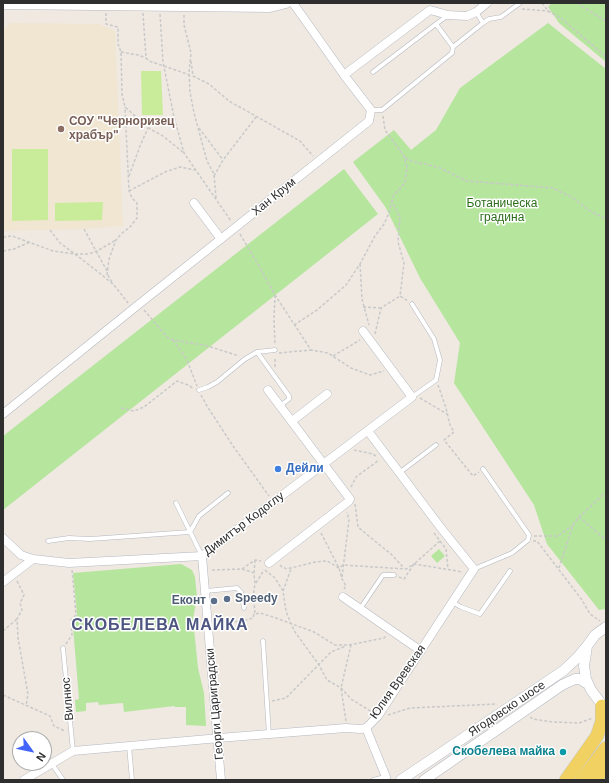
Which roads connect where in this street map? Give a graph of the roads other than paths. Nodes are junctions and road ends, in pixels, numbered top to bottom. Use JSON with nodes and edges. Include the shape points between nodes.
{"nodes":[{"id":1,"x":286,"y":3,"type":"edge"},
{"id":2,"x":293,"y":3,"type":"edge"},
{"id":3,"x":436,"y":3,"type":"edge"},
{"id":4,"x":487,"y":3,"type":"edge"},
{"id":5,"x":520,"y":3,"type":"edge"},
{"id":6,"x":3,"y":4,"type":"edge"},
{"id":7,"x":70,"y":4,"type":"edge"},
{"id":8,"x":196,"y":5,"type":"edge"},
{"id":9,"x":248,"y":5,"type":"edge"},
{"id":10,"x":430,"y":10,"type":"junction"},
{"id":11,"x":476,"y":12,"type":"junction"},
{"id":12,"x":448,"y":15,"type":"junction"},
{"id":13,"x":482,"y":23,"type":"junction"},
{"id":14,"x":436,"y":24,"type":"junction"},
{"id":15,"x":453,"y":47,"type":"junction"},
{"id":16,"x":373,"y":72,"type":"dead end"},
{"id":17,"x":344,"y":75,"type":"junction"},
{"id":18,"x":371,"y":110,"type":"junction"},
{"id":19,"x":194,"y":203,"type":"dead end"},
{"id":20,"x":221,"y":239,"type":"junction"},
{"id":21,"x":412,"y":304,"type":"road end"},
{"id":22,"x":365,"y":334,"type":"road end"},
{"id":23,"x":275,"y":350,"type":"road end"},
{"id":24,"x":257,"y":352,"type":"junction"},
{"id":25,"x":268,"y":390,"type":"dead end"},
{"id":26,"x":200,"y":391,"type":"road end"},
{"id":27,"x":327,"y":394,"type":"dead end"},
{"id":28,"x":412,"y":397,"type":"junction"},
{"id":29,"x":280,"y":406,"type":"junction"},
{"id":30,"x":3,"y":414,"type":"edge"},
{"id":31,"x":292,"y":421,"type":"junction"},
{"id":32,"x":368,"y":431,"type":"junction"},
{"id":33,"x":436,"y":445,"type":"dead end"},
{"id":34,"x":324,"y":464,"type":"junction"},
{"id":35,"x":483,"y":469,"type":"road end"},
{"id":36,"x":399,"y":473,"type":"junction"},
{"id":37,"x":228,"y":493,"type":"dead end"},
{"id":38,"x":176,"y":503,"type":"dead end"},
{"id":39,"x":190,"y":532,"type":"junction"},
{"id":40,"x":3,"y":538,"type":"edge"},
{"id":41,"x":48,"y":541,"type":"dead end"},
{"id":42,"x":202,"y":556,"type":"junction"},
{"id":43,"x":33,"y":559,"type":"junction"},
{"id":44,"x":272,"y":561,"type":"road end"},
{"id":45,"x":510,"y":570,"type":"dead end"},
{"id":46,"x":472,"y":572,"type":"junction"},
{"id":47,"x":394,"y":576,"type":"road end"},
{"id":48,"x":3,"y":582,"type":"edge"},
{"id":49,"x":206,"y":591,"type":"junction"},
{"id":50,"x":343,"y":597,"type":"road end"},
{"id":51,"x":452,"y":602,"type":"junction"},
{"id":52,"x":244,"y":608,"type":"dead end"},
{"id":53,"x":360,"y":609,"type":"junction"},
{"id":54,"x":603,"y":625,"type":"edge"},
{"id":55,"x":263,"y":641,"type":"dead end"},
{"id":56,"x":587,"y":646,"type":"junction"},
{"id":57,"x":63,"y":648,"type":"road end"},
{"id":58,"x":421,"y":651,"type":"junction"},
{"id":59,"x":588,"y":684,"type":"junction"},
{"id":60,"x":604,"y":708,"type":"edge"},
{"id":61,"x":366,"y":728,"type":"junction"},
{"id":62,"x":269,"y":735,"type":"junction"},
{"id":63,"x":218,"y":739,"type":"junction"},
{"id":64,"x":129,"y":746,"type":"junction"},
{"id":65,"x":73,"y":751,"type":"junction"},
{"id":66,"x":605,"y":755,"type":"edge"},
{"id":67,"x":52,"y":763,"type":"edge"},
{"id":68,"x":52,"y":765,"type":"edge"},
{"id":69,"x":39,"y":771,"type":"edge"},
{"id":70,"x":385,"y":779,"type":"edge"},
{"id":71,"x":24,"y":780,"type":"edge"},
{"id":72,"x":63,"y":780,"type":"edge"},
{"id":73,"x":132,"y":780,"type":"edge"},
{"id":74,"x":221,"y":780,"type":"edge"},
{"id":75,"x":373,"y":780,"type":"edge"},
{"id":76,"x":401,"y":780,"type":"edge"},
{"id":77,"x":424,"y":780,"type":"edge"},
{"id":78,"x":566,"y":780,"type":"edge"},
{"id":79,"x":582,"y":780,"type":"edge"},
{"id":80,"x":595,"y":780,"type":"edge"}],
"edges":[{"from":1,"to":9,"type":"street","via":[[270,7]]},
{"from":2,"to":17,"type":"street"},
{"from":3,"to":10,"type":"street"},
{"from":4,"to":11,"type":"street"},
{"from":5,"to":13,"type":"lane","via":[[501,17]]},
{"from":6,"to":7,"type":"street"},
{"from":7,"to":8,"type":"street","via":[[184,7]]},
{"from":8,"to":9,"type":"street"},
{"from":10,"to":12,"type":"street"},
{"from":10,"to":17,"type":"street"},
{"from":11,"to":12,"type":"street","via":[[467,16]]},
{"from":11,"to":13,"type":"lane"},
{"from":12,"to":14,"type":"lane"},
{"from":13,"to":15,"type":"lane"},
{"from":14,"to":15,"type":"lane"},
{"from":14,"to":16,"type":"lane"},
{"from":15,"to":18,"type":"lane","via":[[452,53],[382,110]]},
{"from":17,"to":18,"type":"street"},
{"from":18,"to":20,"type":"street","name":"Хан Крум","via":[[369,121]]},
{"from":19,"to":20,"type":"street"},
{"from":20,"to":30,"type":"street","name":"Хан Крум"},
{"from":21,"to":28,"type":"lane","via":[[434,339],[440,360],[436,380]]},
{"from":22,"to":28,"type":"street"},
{"from":23,"to":24,"type":"lane"},
{"from":24,"to":26,"type":"lane","via":[[217,382]]},
{"from":24,"to":29,"type":"lane","via":[[289,396],[289,399]]},
{"from":25,"to":29,"type":"street"},
{"from":27,"to":31,"type":"street"},
{"from":28,"to":32,"type":"street","name":"Димитър Кодоглу"},
{"from":29,"to":31,"type":"street"},
{"from":31,"to":34,"type":"street"},
{"from":32,"to":34,"type":"street","name":"Димитър Кодоглу"},
{"from":32,"to":36,"type":"street","via":[[383,457]]},
{"from":33,"to":36,"type":"lane"},
{"from":34,"to":42,"type":"street","name":"Димитър Кодоглу"},
{"from":34,"to":44,"type":"street","via":[[348,499]]},
{"from":35,"to":46,"type":"lane","via":[[529,535],[528,540],[512,553]]},
{"from":36,"to":46,"type":"street"},
{"from":37,"to":39,"type":"lane","via":[[199,516]]},
{"from":38,"to":39,"type":"lane"},
{"from":39,"to":41,"type":"lane"},
{"from":39,"to":42,"type":"lane"},
{"from":40,"to":43,"type":"street","name":"Димитър Кодоглу","via":[[21,555]]},
{"from":42,"to":43,"type":"street","name":"Димитър Кодоглу","via":[[71,562]]},
{"from":42,"to":49,"type":"street","name":"Георги Цариградски"},
{"from":43,"to":48,"type":"street"},
{"from":45,"to":51,"type":"lane","via":[[480,614]]},
{"from":46,"to":51,"type":"street","name":"Юлия Вревская"},
{"from":47,"to":53,"type":"lane","via":[[383,575]]},
{"from":49,"to":52,"type":"lane","via":[[237,588],[241,592]]},
{"from":49,"to":63,"type":"street","name":"Георги Цариградски"},
{"from":50,"to":53,"type":"street"},
{"from":51,"to":58,"type":"street","name":"Юлия Вревская"},
{"from":53,"to":58,"type":"street"},
{"from":54,"to":56,"type":"street","name":"Ягодовско шосе"},
{"from":55,"to":62,"type":"lane"},
{"from":56,"to":59,"type":"street","via":[[584,666]]},
{"from":56,"to":76,"type":"street","name":"Ягодовско шосе","via":[[567,668]]},
{"from":57,"to":65,"type":"lane","name":"Вилнюс"},
{"from":58,"to":61,"type":"street","name":"Юлия Вревская","via":[[378,716]]},
{"from":59,"to":60,"type":"street"},
{"from":59,"to":77,"type":"street","name":"Ягодовско шосе","via":[[580,679],[568,681]]},
{"from":60,"to":78,"type":"main road","via":[[597,736]]},
{"from":61,"to":62,"type":"street","name":"Юлия Вревская"},
{"from":61,"to":70,"type":"street"},
{"from":62,"to":63,"type":"street","name":"Юлия Вревская"},
{"from":63,"to":64,"type":"street","name":"Юлия Вревская"},
{"from":63,"to":74,"type":"street","name":"Георги Цариградски"},
{"from":64,"to":65,"type":"street","name":"Юлия Вревская"},
{"from":64,"to":73,"type":"lane"},
{"from":65,"to":67,"type":"street","name":"Юлия Вревская"},
{"from":66,"to":79,"type":"main road"},
{"from":66,"to":80,"type":"main road"},
{"from":68,"to":72,"type":"lane"},
{"from":69,"to":71,"type":"street","name":"Юлия Вревская"},
{"from":70,"to":75,"type":"lane"}]}
